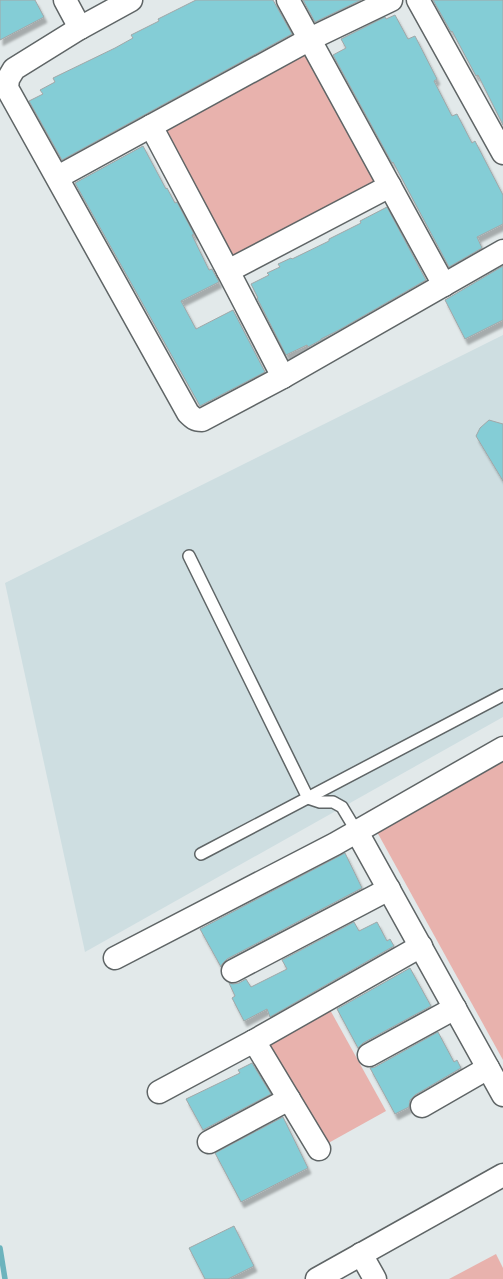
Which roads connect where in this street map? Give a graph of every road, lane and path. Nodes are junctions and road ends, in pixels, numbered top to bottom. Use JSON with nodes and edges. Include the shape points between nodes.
{"nodes":[{"id":1,"x":65,"y":0,"type":"edge"},
{"id":2,"x":130,"y":0,"type":"edge"},
{"id":3,"x":288,"y":0,"type":"edge"},
{"id":4,"x":391,"y":0,"type":"edge"},
{"id":5,"x":418,"y":0,"type":"edge"},
{"id":6,"x":80,"y":28,"type":"junction"},
{"id":7,"x":310,"y":39,"type":"junction"},
{"id":8,"x":151,"y":126,"type":"junction"},
{"id":9,"x":503,"y":153,"type":"edge"},
{"id":10,"x":58,"y":177,"type":"junction"},
{"id":11,"x":390,"y":186,"type":"junction"},
{"id":12,"x":503,"y":251,"type":"edge"},
{"id":13,"x":228,"y":271,"type":"junction"},
{"id":14,"x":444,"y":285,"type":"junction"},
{"id":15,"x":283,"y":377,"type":"junction"},
{"id":16,"x":189,"y":556,"type":"dead end"},
{"id":17,"x":503,"y":695,"type":"edge"},
{"id":18,"x":503,"y":748,"type":"edge"},
{"id":19,"x":308,"y":798,"type":"junction"},
{"id":20,"x":357,"y":832,"type":"junction"},
{"id":21,"x":201,"y":854,"type":"dead end"},
{"id":22,"x":389,"y":889,"type":"junction"},
{"id":23,"x":421,"y":946,"type":"junction"},
{"id":24,"x":115,"y":958,"type":"dead end"},
{"id":25,"x":233,"y":971,"type":"dead end"},
{"id":26,"x":455,"y":1008,"type":"junction"},
{"id":27,"x":254,"y":1041,"type":"junction"},
{"id":28,"x":369,"y":1055,"type":"dead end"},
{"id":29,"x":488,"y":1068,"type":"junction"},
{"id":30,"x":159,"y":1092,"type":"dead end"},
{"id":31,"x":503,"y":1094,"type":"edge"},
{"id":32,"x":289,"y":1099,"type":"junction"},
{"id":33,"x":422,"y":1106,"type":"dead end"},
{"id":34,"x":209,"y":1142,"type":"dead end"},
{"id":35,"x":319,"y":1149,"type":"dead end"},
{"id":36,"x":503,"y":1175,"type":"edge"},
{"id":37,"x":361,"y":1254,"type":"junction"},
{"id":38,"x":317,"y":1279,"type":"edge"},
{"id":39,"x":375,"y":1279,"type":"edge"}],
"edges":[{"from":1,"to":6,"type":"street"},
{"from":2,"to":6,"type":"street"},
{"from":3,"to":7,"type":"street"},
{"from":4,"to":7,"type":"street"},
{"from":5,"to":9,"type":"street"},
{"from":6,"to":10,"type":"street","via":[[14,69],[8,79],[7,88]]},
{"from":7,"to":8,"type":"street"},
{"from":7,"to":11,"type":"street"},
{"from":8,"to":10,"type":"street"},
{"from":8,"to":13,"type":"street"},
{"from":10,"to":15,"type":"street","via":[[192,418],[202,420]]},
{"from":11,"to":13,"type":"street"},
{"from":11,"to":14,"type":"street"},
{"from":12,"to":14,"type":"street"},
{"from":13,"to":15,"type":"street"},
{"from":14,"to":15,"type":"street"},
{"from":16,"to":19,"type":"lane"},
{"from":17,"to":19,"type":"lane"},
{"from":18,"to":20,"type":"street"},
{"from":19,"to":20,"type":"lane","via":[[333,802],[342,807]]},
{"from":19,"to":21,"type":"lane"},
{"from":20,"to":22,"type":"street"},
{"from":20,"to":24,"type":"street"},
{"from":22,"to":23,"type":"street"},
{"from":22,"to":25,"type":"street"},
{"from":23,"to":26,"type":"street"},
{"from":23,"to":27,"type":"street"},
{"from":26,"to":28,"type":"street"},
{"from":26,"to":29,"type":"street"},
{"from":27,"to":30,"type":"street"},
{"from":27,"to":32,"type":"street"},
{"from":29,"to":31,"type":"street"},
{"from":29,"to":33,"type":"street"},
{"from":32,"to":34,"type":"street"},
{"from":32,"to":35,"type":"street"},
{"from":36,"to":37,"type":"street"},
{"from":37,"to":38,"type":"street"},
{"from":37,"to":39,"type":"street"}]}
